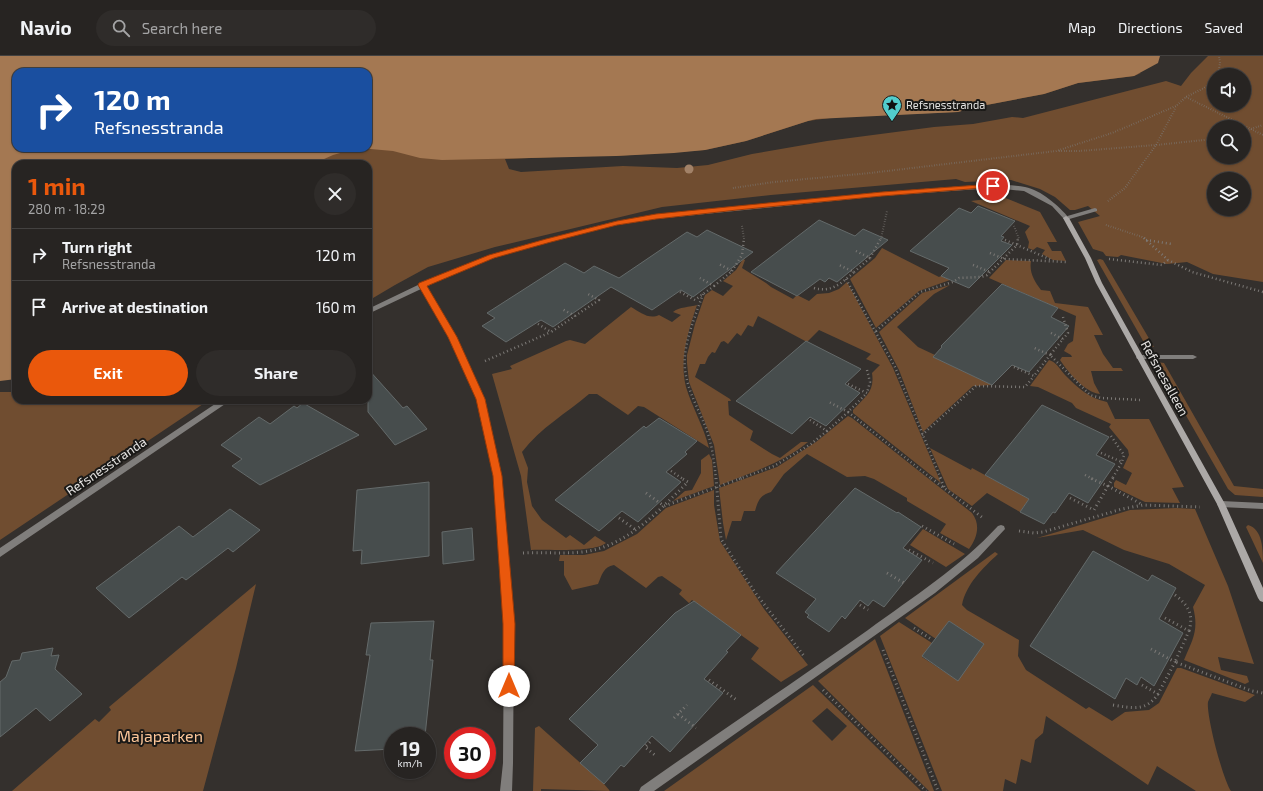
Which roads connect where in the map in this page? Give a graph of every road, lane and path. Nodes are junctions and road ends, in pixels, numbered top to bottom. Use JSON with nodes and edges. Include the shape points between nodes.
{"nodes":[{"id":1,"x":1219,"y":56,"type":"edge"},
{"id":2,"x":1219,"y":68,"type":"edge"},
{"id":3,"x":1207,"y":86,"type":"edge"},
{"id":4,"x":1186,"y":97,"type":"junction"},
{"id":5,"x":1176,"y":106,"type":"junction"},
{"id":6,"x":1263,"y":125,"type":"edge"},
{"id":7,"x":1252,"y":128,"type":"junction"},
{"id":8,"x":1263,"y":135,"type":"edge"},
{"id":9,"x":1207,"y":140,"type":"edge"},
{"id":10,"x":1156,"y":145,"type":"junction"},
{"id":11,"x":1056,"y":150,"type":"junction"},
{"id":12,"x":729,"y":189,"type":"dead end"},
{"id":13,"x":882,"y":194,"type":"junction"},
{"id":14,"x":737,"y":208,"type":"junction"},
{"id":15,"x":1095,"y":210,"type":"joint"},
{"id":16,"x":1083,"y":214,"type":"junction"},
{"id":17,"x":1066,"y":218,"type":"junction"},
{"id":18,"x":1014,"y":226,"type":"dead end"},
{"id":19,"x":1005,"y":240,"type":"dead end"},
{"id":20,"x":1145,"y":240,"type":"junction"},
{"id":21,"x":1172,"y":244,"type":"dead end"},
{"id":22,"x":1018,"y":245,"type":"junction"},
{"id":23,"x":856,"y":251,"type":"dead end"},
{"id":24,"x":990,"y":253,"type":"dead end"},
{"id":25,"x":1086,"y":254,"type":"junction"},
{"id":26,"x":870,"y":258,"type":"junction"},
{"id":27,"x":1004,"y":259,"type":"junction"},
{"id":28,"x":1168,"y":260,"type":"junction"},
{"id":29,"x":1055,"y":262,"type":"junction"},
{"id":30,"x":1072,"y":263,"type":"dead end"},
{"id":31,"x":719,"y":264,"type":"dead end"},
{"id":32,"x":839,"y":265,"type":"dead end"},
{"id":33,"x":973,"y":265,"type":"dead end"},
{"id":34,"x":732,"y":271,"type":"junction"},
{"id":35,"x":854,"y":272,"type":"junction"},
{"id":36,"x":990,"y":273,"type":"junction"},
{"id":37,"x":700,"y":278,"type":"dead end"},
{"id":38,"x":846,"y":279,"type":"junction"},
{"id":39,"x":422,"y":285,"type":"junction"},
{"id":40,"x":714,"y":286,"type":"junction"},
{"id":41,"x":814,"y":288,"type":"dead end"},
{"id":42,"x":680,"y":292,"type":"dead end"},
{"id":43,"x":1263,"y":292,"type":"edge"},
{"id":44,"x":586,"y":293,"type":"dead end"},
{"id":45,"x":703,"y":294,"type":"junction"},
{"id":46,"x":562,"y":309,"type":"dead end"},
{"id":47,"x":372,"y":310,"type":"edge"},
{"id":48,"x":575,"y":316,"type":"junction"},
{"id":49,"x":1063,"y":317,"type":"dead end"},
{"id":50,"x":538,"y":324,"type":"dead end"},
{"id":51,"x":876,"y":331,"type":"junction"},
{"id":52,"x":551,"y":332,"type":"junction"},
{"id":53,"x":1051,"y":334,"type":"dead end"},
{"id":54,"x":1063,"y":339,"type":"junction"},
{"id":55,"x":1032,"y":347,"type":"dead end"},
{"id":56,"x":1050,"y":355,"type":"junction"},
{"id":57,"x":1140,"y":357,"type":"junction"},
{"id":58,"x":1193,"y":357,"type":"dead end"},
{"id":59,"x":1014,"y":367,"type":"dead end"},
{"id":60,"x":468,"y":368,"type":"junction"},
{"id":61,"x":867,"y":370,"type":"dead end"},
{"id":62,"x":1034,"y":376,"type":"junction"},
{"id":63,"x":848,"y":384,"type":"dead end"},
{"id":64,"x":867,"y":393,"type":"junction"},
{"id":65,"x":1145,"y":400,"type":"dead end"},
{"id":66,"x":828,"y":402,"type":"dead end"},
{"id":67,"x":221,"y":404,"type":"edge"},
{"id":68,"x":848,"y":412,"type":"junction"},
{"id":69,"x":810,"y":420,"type":"dead end"},
{"id":70,"x":827,"y":431,"type":"junction"},
{"id":71,"x":922,"y":435,"type":"junction"},
{"id":72,"x":1111,"y":436,"type":"dead end"},
{"id":73,"x":1101,"y":453,"type":"dead end"},
{"id":74,"x":1122,"y":462,"type":"junction"},
{"id":75,"x":671,"y":471,"type":"dead end"},
{"id":76,"x":1085,"y":475,"type":"dead end"},
{"id":77,"x":1108,"y":486,"type":"junction"},
{"id":78,"x":717,"y":487,"type":"junction"},
{"id":79,"x":945,"y":489,"type":"junction"},
{"id":80,"x":646,"y":493,"type":"dead end"},
{"id":81,"x":1070,"y":498,"type":"dead end"},
{"id":82,"x":1221,"y":504,"type":"junction"},
{"id":83,"x":1143,"y":505,"type":"junction"},
{"id":84,"x":664,"y":506,"type":"junction"},
{"id":85,"x":1194,"y":506,"type":"dead end"},
{"id":86,"x":1263,"y":506,"type":"edge"},
{"id":87,"x":1094,"y":510,"type":"junction"},
{"id":88,"x":1098,"y":516,"type":"junction"},
{"id":89,"x":619,"y":518,"type":"dead end"},
{"id":90,"x":922,"y":526,"type":"dead end"},
{"id":91,"x":636,"y":530,"type":"junction"},
{"id":92,"x":1001,"y":530,"type":"junction"},
{"id":93,"x":0,"y":553,"type":"edge"},
{"id":94,"x":503,"y":554,"type":"junction"},
{"id":95,"x":975,"y":557,"type":"junction"},
{"id":96,"x":1176,"y":595,"type":"dead end"},
{"id":97,"x":1263,"y":598,"type":"edge"},
{"id":98,"x":1165,"y":618,"type":"dead end"},
{"id":99,"x":875,"y":630,"type":"junction"},
{"id":100,"x":1189,"y":631,"type":"junction"},
{"id":101,"x":1151,"y":649,"type":"dead end"},
{"id":102,"x":1175,"y":662,"type":"junction"},
{"id":103,"x":809,"y":677,"type":"junction"},
{"id":104,"x":709,"y":680,"type":"dead end"},
{"id":105,"x":1142,"y":685,"type":"dead end"},
{"id":106,"x":1263,"y":693,"type":"edge"},
{"id":107,"x":1158,"y":694,"type":"junction"},
{"id":108,"x":687,"y":705,"type":"dead end"},
{"id":109,"x":1113,"y":705,"type":"dead end"},
{"id":110,"x":756,"y":714,"type":"junction"},
{"id":111,"x":674,"y":718,"type":"dead end"},
{"id":112,"x":506,"y":791,"type":"edge"},
{"id":113,"x":645,"y":791,"type":"edge"},
{"id":114,"x":926,"y":791,"type":"edge"},
{"id":115,"x":938,"y":791,"type":"edge"}],
"edges":[{"from":1,"to":2,"type":"path"},
{"from":3,"to":4,"type":"path"},
{"from":4,"to":5,"type":"path"},
{"from":4,"to":7,"type":"path"},
{"from":5,"to":10,"type":"path"},
{"from":5,"to":11,"type":"path","via":[[1112,133]]},
{"from":6,"to":7,"type":"path"},
{"from":7,"to":8,"type":"path"},
{"from":9,"to":10,"type":"path"},
{"from":10,"to":11,"type":"path","via":[[1079,151]]},
{"from":10,"to":15,"type":"path","via":[[1125,188]]},
{"from":11,"to":12,"type":"path"},
{"from":13,"to":14,"type":"street"},
{"from":13,"to":17,"type":"street","name":"Refsnesalleen","via":[[993,186],[1025,189],[1041,196]]},
{"from":13,"to":26,"type":"path","via":[[886,200],[887,210],[884,230],[880,244]]},
{"from":14,"to":34,"type":"path","via":[[744,232],[745,247],[741,259]]},
{"from":14,"to":39,"type":"street","via":[[656,216],[617,223],[492,257]]},
{"from":15,"to":16,"type":"street"},
{"from":16,"to":17,"type":"street"},
{"from":16,"to":20,"type":"path","via":[[1094,221]]},
{"from":17,"to":25,"type":"street","name":"Refsnesalleen"},
{"from":18,"to":22,"type":"path","via":[[1019,240]]},
{"from":19,"to":22,"type":"path"},
{"from":20,"to":21,"type":"path"},
{"from":20,"to":28,"type":"path"},
{"from":22,"to":27,"type":"path"},
{"from":22,"to":29,"type":"path"},
{"from":23,"to":26,"type":"path"},
{"from":24,"to":27,"type":"path"},
{"from":25,"to":28,"type":"path","via":[[1162,265]]},
{"from":25,"to":57,"type":"street","name":"Refsnesalleen"},
{"from":26,"to":35,"type":"path"},
{"from":27,"to":29,"type":"path"},
{"from":27,"to":36,"type":"path"},
{"from":28,"to":43,"type":"path","via":[[1192,272]]},
{"from":29,"to":30,"type":"path"},
{"from":31,"to":34,"type":"path"},
{"from":32,"to":35,"type":"path"},
{"from":33,"to":36,"type":"path"},
{"from":34,"to":40,"type":"path"},
{"from":35,"to":38,"type":"path"},
{"from":36,"to":51,"type":"path","via":[[981,277],[960,278],[920,292]]},
{"from":37,"to":40,"type":"path"},
{"from":38,"to":41,"type":"path","via":[[836,288],[829,290]]},
{"from":38,"to":51,"type":"path"},
{"from":39,"to":47,"type":"street"},
{"from":39,"to":60,"type":"street"},
{"from":40,"to":45,"type":"path"},
{"from":42,"to":45,"type":"path","via":[[695,300]]},
{"from":44,"to":48,"type":"path","via":[[599,300]]},
{"from":45,"to":78,"type":"path","via":[[685,356],[688,386],[711,445]]},
{"from":46,"to":48,"type":"path"},
{"from":48,"to":52,"type":"path"},
{"from":49,"to":54,"type":"path","via":[[1068,333]]},
{"from":50,"to":52,"type":"path"},
{"from":51,"to":71,"type":"path","via":[[895,367]]},
{"from":52,"to":60,"type":"path"},
{"from":53,"to":54,"type":"path"},
{"from":54,"to":56,"type":"path"},
{"from":55,"to":56,"type":"path"},
{"from":56,"to":62,"type":"path"},
{"from":56,"to":65,"type":"path","via":[[1090,395]]},
{"from":57,"to":58,"type":"street"},
{"from":57,"to":82,"type":"street","name":"Refsnesalleen"},
{"from":59,"to":62,"type":"path"},
{"from":60,"to":94,"type":"street","via":[[481,399],[497,476]]},
{"from":61,"to":64,"type":"path","via":[[870,382]]},
{"from":62,"to":71,"type":"path","via":[[1025,387],[976,386]]},
{"from":63,"to":64,"type":"path"},
{"from":64,"to":68,"type":"path"},
{"from":66,"to":68,"type":"path"},
{"from":67,"to":93,"type":"street","name":"Refsnesstranda"},
{"from":68,"to":70,"type":"path"},
{"from":68,"to":79,"type":"path"},
{"from":69,"to":70,"type":"path"},
{"from":70,"to":78,"type":"path","via":[[780,463]]},
{"from":71,"to":79,"type":"path"},
{"from":72,"to":74,"type":"path","via":[[1124,455]]},
{"from":73,"to":74,"type":"path"},
{"from":74,"to":77,"type":"path"},
{"from":75,"to":84,"type":"path","via":[[688,482]]},
{"from":76,"to":77,"type":"path"},
{"from":77,"to":83,"type":"path"},
{"from":77,"to":87,"type":"path"},
{"from":78,"to":84,"type":"path"},
{"from":78,"to":103,"type":"path","via":[[721,539],[754,591],[810,664]]},
{"from":79,"to":92,"type":"path","via":[[970,510]]},
{"from":80,"to":84,"type":"path"},
{"from":81,"to":87,"type":"path"},
{"from":82,"to":86,"type":"street"},
{"from":82,"to":97,"type":"street","name":"Refsnesalleen"},
{"from":83,"to":85,"type":"path"},
{"from":83,"to":88,"type":"path"},
{"from":84,"to":91,"type":"path"},
{"from":87,"to":88,"type":"path"},
{"from":88,"to":92,"type":"path","via":[[1043,532]]},
{"from":89,"to":91,"type":"path"},
{"from":90,"to":95,"type":"path"},
{"from":91,"to":94,"type":"path","via":[[599,550]]},
{"from":92,"to":95,"type":"street"},
{"from":94,"to":112,"type":"street","via":[[509,624]]},
{"from":95,"to":99,"type":"street"},
{"from":96,"to":100,"type":"path","via":[[1190,610],[1192,621]]},
{"from":98,"to":100,"type":"path"},
{"from":99,"to":103,"type":"street"},
{"from":99,"to":115,"type":"path"},
{"from":100,"to":102,"type":"path"},
{"from":101,"to":102,"type":"path"},
{"from":102,"to":106,"type":"path"},
{"from":102,"to":107,"type":"path"},
{"from":103,"to":110,"type":"street"},
{"from":103,"to":114,"type":"path"},
{"from":104,"to":110,"type":"path"},
{"from":105,"to":107,"type":"path"},
{"from":107,"to":109,"type":"path","via":[[1149,705],[1140,708]]},
{"from":108,"to":111,"type":"path"},
{"from":110,"to":113,"type":"street"}]}
